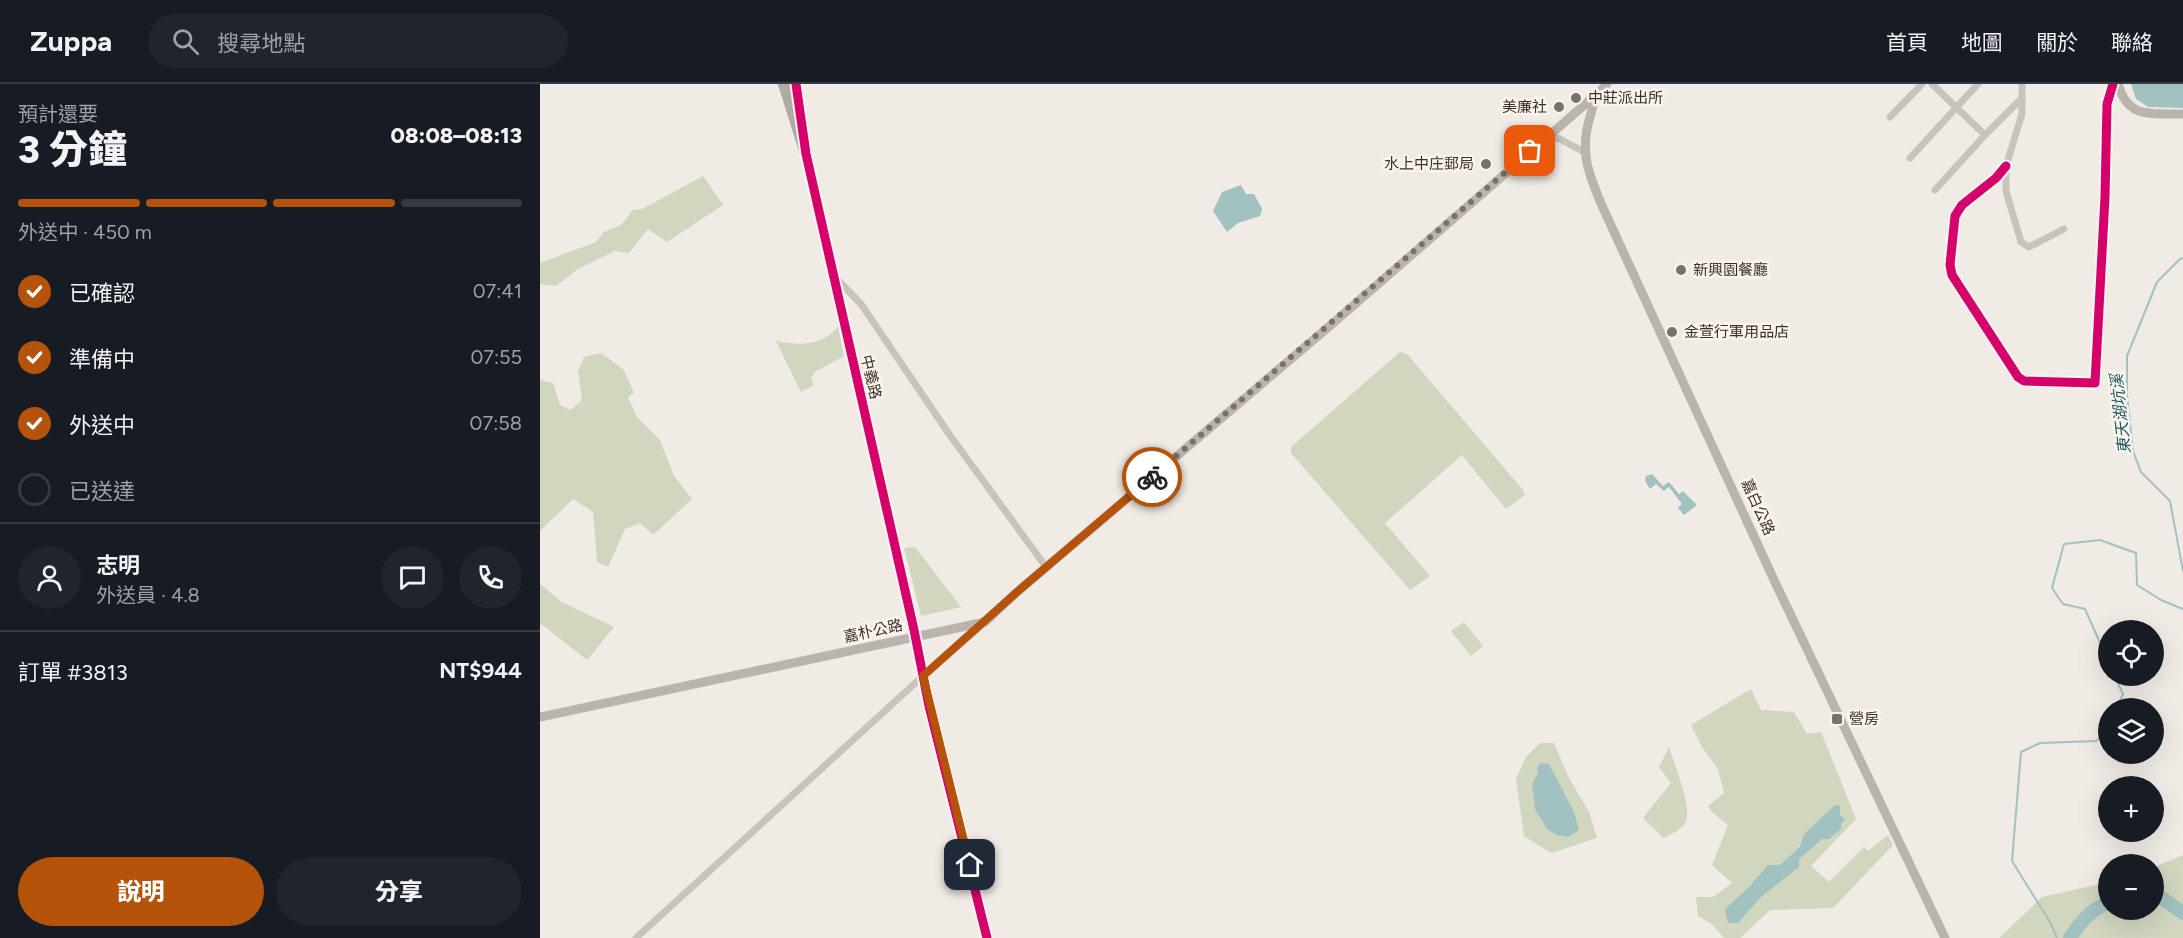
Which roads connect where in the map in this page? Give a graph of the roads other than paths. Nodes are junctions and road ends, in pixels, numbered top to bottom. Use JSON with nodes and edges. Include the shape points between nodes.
{"nodes":[{"id":1,"x":784,"y":84,"type":"edge"},
{"id":2,"x":796,"y":84,"type":"edge"},
{"id":3,"x":1607,"y":84,"type":"edge"},
{"id":4,"x":1922,"y":84,"type":"edge"},
{"id":5,"x":1932,"y":84,"type":"edge"},
{"id":6,"x":1978,"y":84,"type":"edge"},
{"id":7,"x":2022,"y":84,"type":"edge"},
{"id":8,"x":2115,"y":84,"type":"edge"},
{"id":9,"x":1597,"y":94,"type":"junction"},
{"id":10,"x":2022,"y":98,"type":"junction"},
{"id":11,"x":1956,"y":108,"type":"junction"},
{"id":12,"x":2183,"y":114,"type":"edge"},
{"id":13,"x":1890,"y":117,"type":"dead end"},
{"id":14,"x":1985,"y":135,"type":"junction"},
{"id":15,"x":1548,"y":136,"type":"junction"},
{"id":16,"x":1584,"y":152,"type":"junction"},
{"id":17,"x":806,"y":154,"type":"junction"},
{"id":18,"x":1910,"y":158,"type":"dead end"},
{"id":19,"x":2006,"y":166,"type":"junction"},
{"id":20,"x":1935,"y":190,"type":"dead end"},
{"id":21,"x":2064,"y":229,"type":"dead end"},
{"id":22,"x":832,"y":274,"type":"junction"},
{"id":23,"x":1047,"y":567,"type":"junction"},
{"id":24,"x":985,"y":622,"type":"junction"},
{"id":25,"x":915,"y":638,"type":"junction"},
{"id":26,"x":923,"y":676,"type":"junction"},
{"id":27,"x":540,"y":717,"type":"edge"},
{"id":28,"x":636,"y":938,"type":"edge"},
{"id":29,"x":987,"y":938,"type":"edge"},
{"id":30,"x":1945,"y":938,"type":"edge"}],
"edges":[{"from":1,"to":17,"type":"highway"},
{"from":2,"to":17,"type":"main road","name":"中義路"},
{"from":3,"to":9,"type":"main road","name":"嘉白公路"},
{"from":4,"to":13,"type":"street"},
{"from":5,"to":11,"type":"street"},
{"from":6,"to":11,"type":"street"},
{"from":7,"to":10,"type":"street"},
{"from":8,"to":12,"type":"main road","via":[[2128,106],[2140,112]]},
{"from":8,"to":19,"type":"street","via":[[2107,104],[2096,383],[2024,381],[2018,377],[1952,274],[1955,216]]},
{"from":9,"to":15,"type":"main road","name":"嘉朴公路"},
{"from":9,"to":16,"type":"main road","name":"嘉白公路"},
{"from":10,"to":14,"type":"street"},
{"from":10,"to":19,"type":"street","via":[[2022,114]]},
{"from":11,"to":14,"type":"street"},
{"from":11,"to":18,"type":"street"},
{"from":14,"to":20,"type":"street"},
{"from":15,"to":16,"type":"street"},
{"from":15,"to":23,"type":"main road","name":"嘉朴公路"},
{"from":16,"to":30,"type":"main road","name":"嘉白公路","via":[[1603,208]]},
{"from":17,"to":22,"type":"main road","name":"中義路"},
{"from":19,"to":21,"type":"street","via":[[2006,191],[2021,242],[2029,246]]},
{"from":22,"to":23,"type":"street","via":[[861,304],[949,434]]},
{"from":22,"to":25,"type":"main road","name":"中義路"},
{"from":23,"to":24,"type":"main road","name":"嘉朴公路"},
{"from":24,"to":25,"type":"main road","name":"嘉朴公路"},
{"from":24,"to":26,"type":"street"},
{"from":25,"to":26,"type":"main road","name":"中義路"},
{"from":25,"to":27,"type":"main road","name":"嘉朴公路"},
{"from":26,"to":28,"type":"street"},
{"from":26,"to":29,"type":"main road","name":"中義路"}]}
